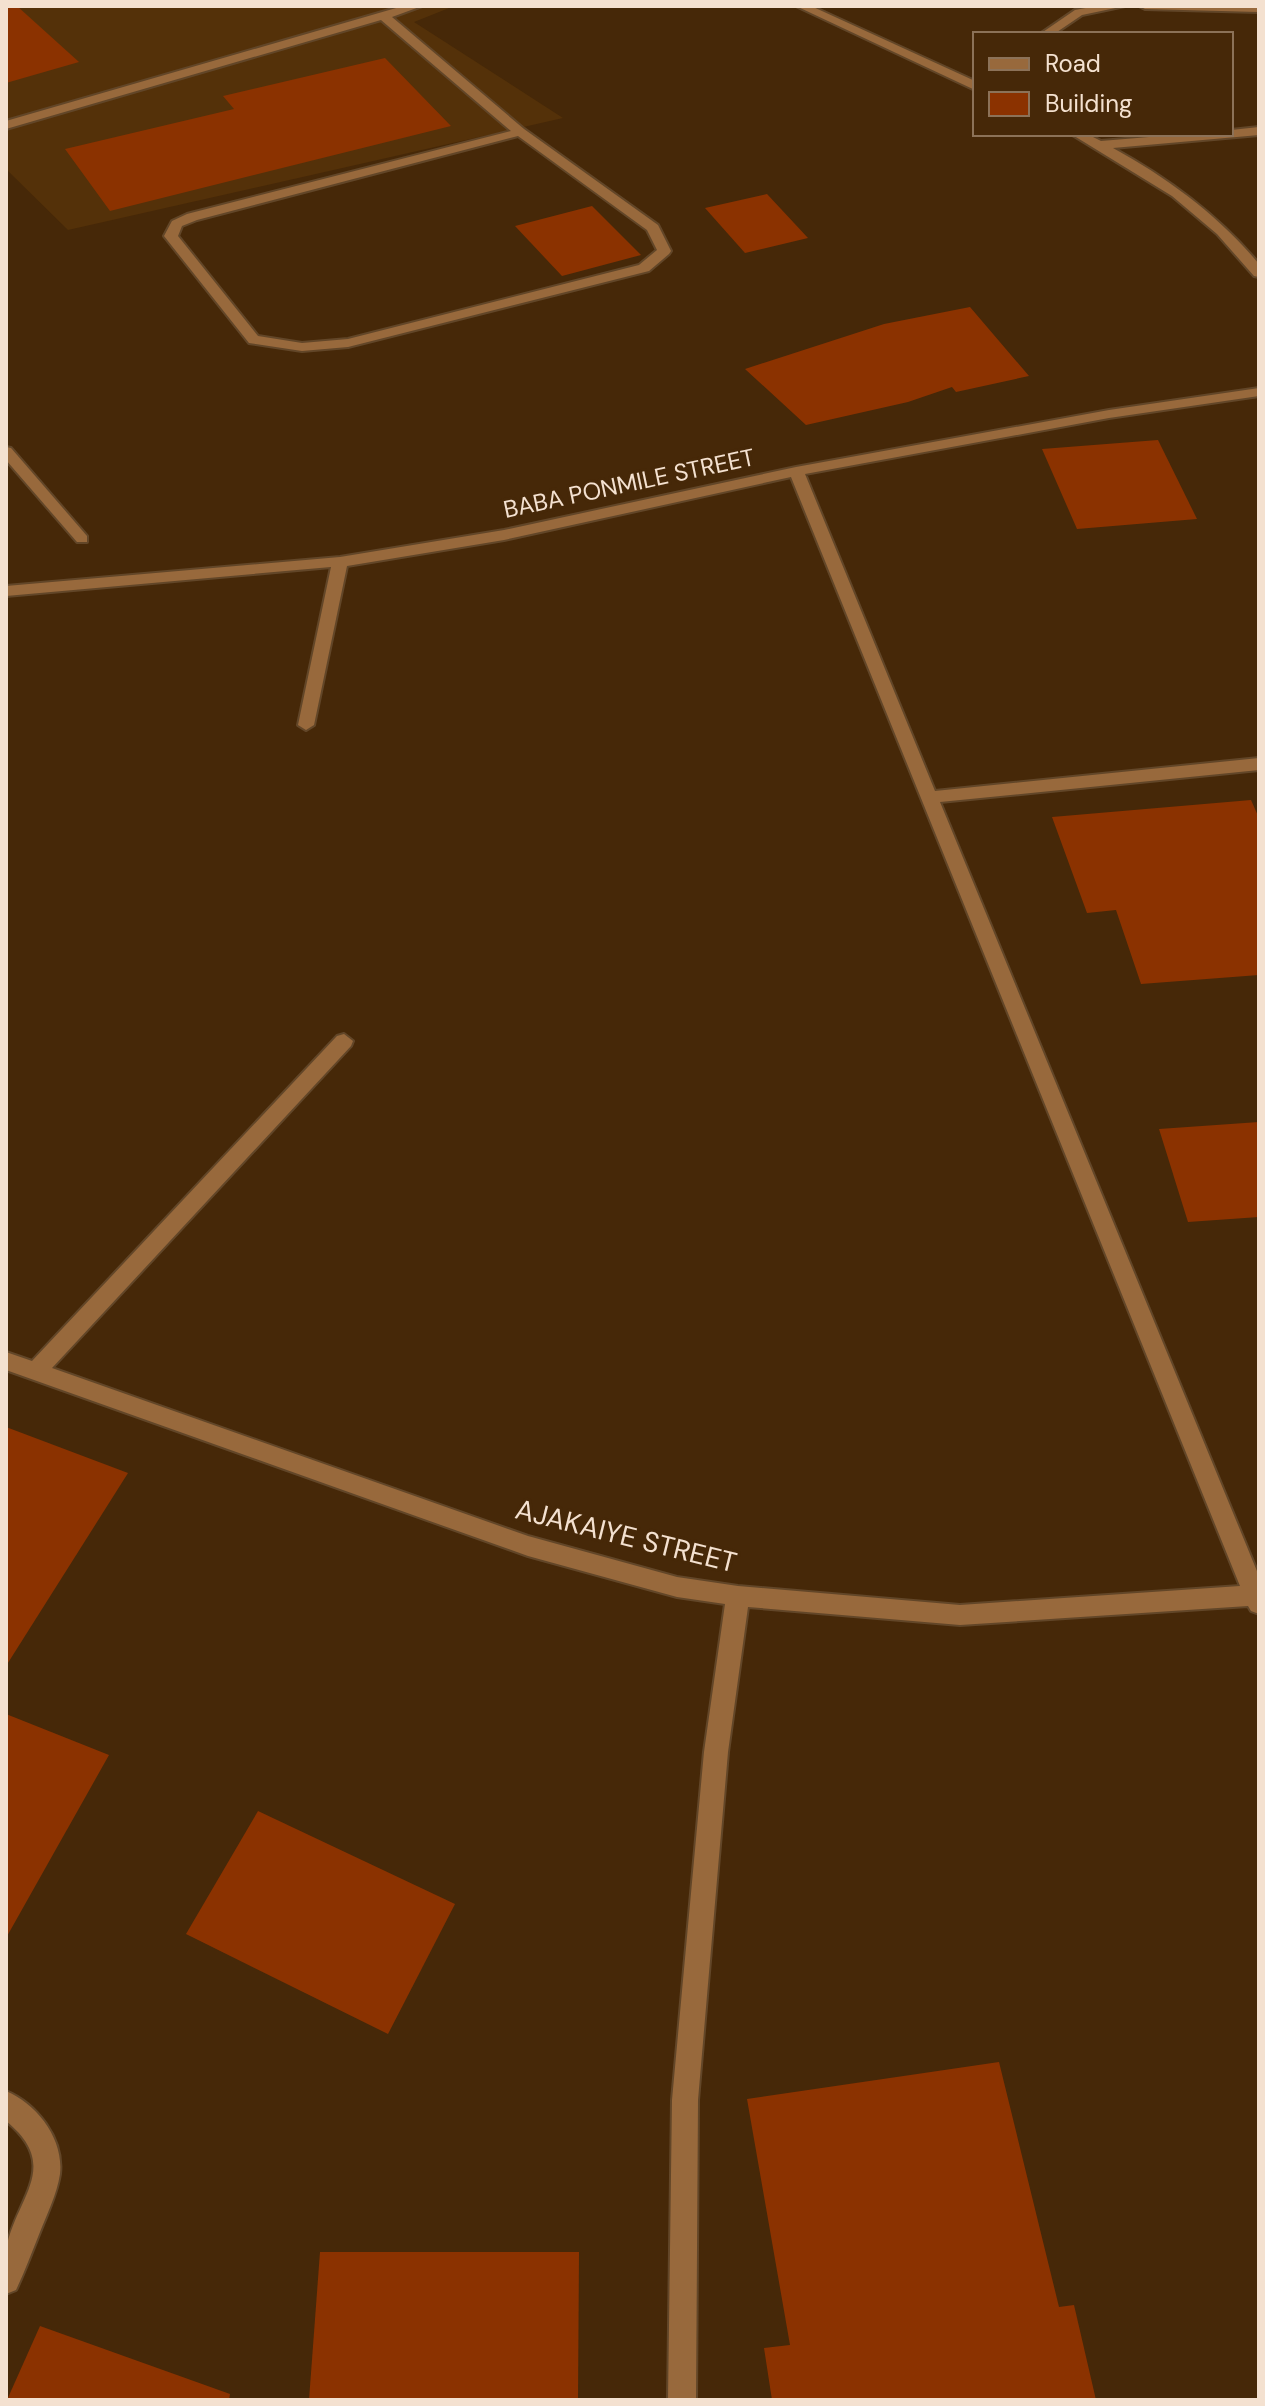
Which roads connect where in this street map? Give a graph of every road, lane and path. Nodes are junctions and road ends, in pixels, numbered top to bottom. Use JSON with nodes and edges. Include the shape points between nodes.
{"nodes":[{"id":1,"x":416,"y":6,"type":"edge"},
{"id":2,"x":802,"y":6,"type":"edge"},
{"id":3,"x":1119,"y":6,"type":"edge"},
{"id":4,"x":1145,"y":6,"type":"edge"},
{"id":5,"x":1259,"y":9,"type":"edge"},
{"id":6,"x":383,"y":15,"type":"junction"},
{"id":7,"x":1049,"y":32,"type":"edge"},
{"id":8,"x":973,"y":84,"type":"edge"},
{"id":9,"x":6,"y":125,"type":"edge"},
{"id":10,"x":1259,"y":131,"type":"edge"},
{"id":11,"x":520,"y":132,"type":"junction"},
{"id":12,"x":1233,"y":134,"type":"edge"},
{"id":13,"x":1081,"y":136,"type":"edge"},
{"id":14,"x":1206,"y":136,"type":"edge"},
{"id":15,"x":1100,"y":145,"type":"junction"},
{"id":16,"x":1259,"y":273,"type":"edge"},
{"id":17,"x":1259,"y":392,"type":"edge"},
{"id":18,"x":6,"y":451,"type":"edge"},
{"id":19,"x":796,"y":471,"type":"junction"},
{"id":20,"x":82,"y":539,"type":"dead end"},
{"id":21,"x":340,"y":562,"type":"junction"},
{"id":22,"x":6,"y":591,"type":"edge"},
{"id":23,"x":306,"y":725,"type":"dead end"},
{"id":24,"x":1259,"y":764,"type":"edge"},
{"id":25,"x":929,"y":797,"type":"junction"},
{"id":26,"x":344,"y":1041,"type":"dead end"},
{"id":27,"x":6,"y":1361,"type":"edge"},
{"id":28,"x":35,"y":1372,"type":"junction"},
{"id":29,"x":738,"y":1596,"type":"junction"},
{"id":30,"x":1257,"y":1599,"type":"edge"},
{"id":31,"x":6,"y":2104,"type":"edge"},
{"id":32,"x":6,"y":2280,"type":"edge"},
{"id":33,"x":682,"y":2400,"type":"edge"}],
"edges":[{"from":1,"to":6,"type":"street"},
{"from":2,"to":8,"type":"street"},
{"from":3,"to":7,"type":"street","via":[[1079,12]]},
{"from":4,"to":5,"type":"street"},
{"from":6,"to":9,"type":"street"},
{"from":6,"to":11,"type":"street"},
{"from":10,"to":12,"type":"street"},
{"from":11,"to":11,"type":"street","via":[[192,217],[177,224],[171,236],[254,340],[302,347],[348,343],[644,268],[664,251],[653,228]]},
{"from":13,"to":15,"type":"street"},
{"from":14,"to":15,"type":"street"},
{"from":15,"to":16,"type":"street","via":[[1209,218]]},
{"from":17,"to":19,"type":"street","name":"BABA PONMILE STREET"},
{"from":18,"to":20,"type":"street"},
{"from":19,"to":21,"type":"street","name":"BABA PONMILE STREET","via":[[504,535]]},
{"from":19,"to":25,"type":"street"},
{"from":21,"to":22,"type":"street","name":"BABA PONMILE STREET"},
{"from":21,"to":23,"type":"street"},
{"from":24,"to":25,"type":"street"},
{"from":25,"to":30,"type":"street"},
{"from":26,"to":28,"type":"street"},
{"from":27,"to":28,"type":"street","name":"AJAKAIYE STREET"},
{"from":28,"to":29,"type":"street","name":"AJAKAIYE STREET","via":[[528,1546],[677,1587]]},
{"from":29,"to":30,"type":"street","name":"AJAKAIYE STREET","via":[[960,1615]]},
{"from":29,"to":33,"type":"street","via":[[716,1752],[685,2100]]},
{"from":31,"to":32,"type":"street","via":[[32,2123],[47,2151],[47,2183]]}]}
